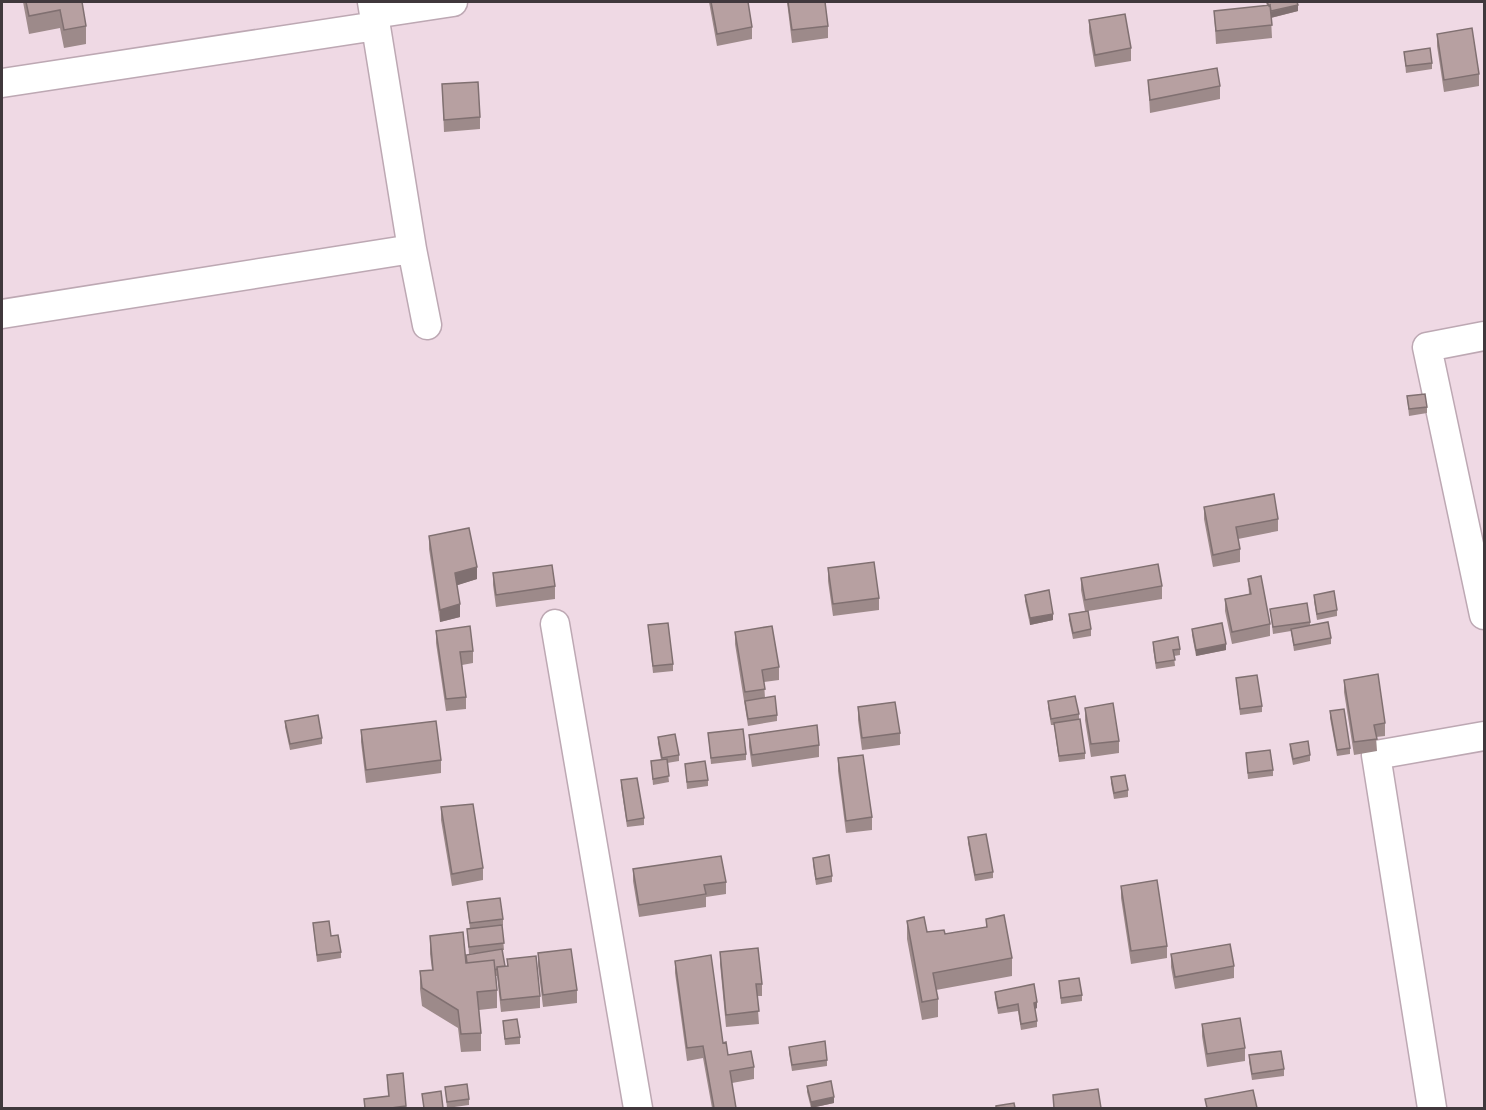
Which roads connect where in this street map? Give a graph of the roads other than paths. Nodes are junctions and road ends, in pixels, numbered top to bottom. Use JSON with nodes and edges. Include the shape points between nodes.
{"nodes":[{"id":1,"x":453,"y":2,"type":"edge"},
{"id":2,"x":374,"y":14,"type":"edge"},
{"id":3,"x":2,"y":83,"type":"edge"},
{"id":4,"x":412,"y":249,"type":"junction"},
{"id":5,"x":2,"y":314,"type":"edge"},
{"id":6,"x":427,"y":325,"type":"dead end"},
{"id":7,"x":1485,"y":336,"type":"edge"},
{"id":8,"x":1485,"y":615,"type":"edge"},
{"id":9,"x":555,"y":624,"type":"dead end"},
{"id":10,"x":1485,"y":736,"type":"edge"},
{"id":11,"x":638,"y":1108,"type":"edge"},
{"id":12,"x":1432,"y":1108,"type":"edge"}],
"edges":[{"from":1,"to":2,"type":"street"},
{"from":2,"to":3,"type":"street"},
{"from":2,"to":4,"type":"street"},
{"from":4,"to":5,"type":"street"},
{"from":4,"to":6,"type":"street"},
{"from":7,"to":8,"type":"street","via":[[1427,347]]},
{"from":9,"to":11,"type":"street"},
{"from":10,"to":12,"type":"street","via":[[1376,755]]}]}
